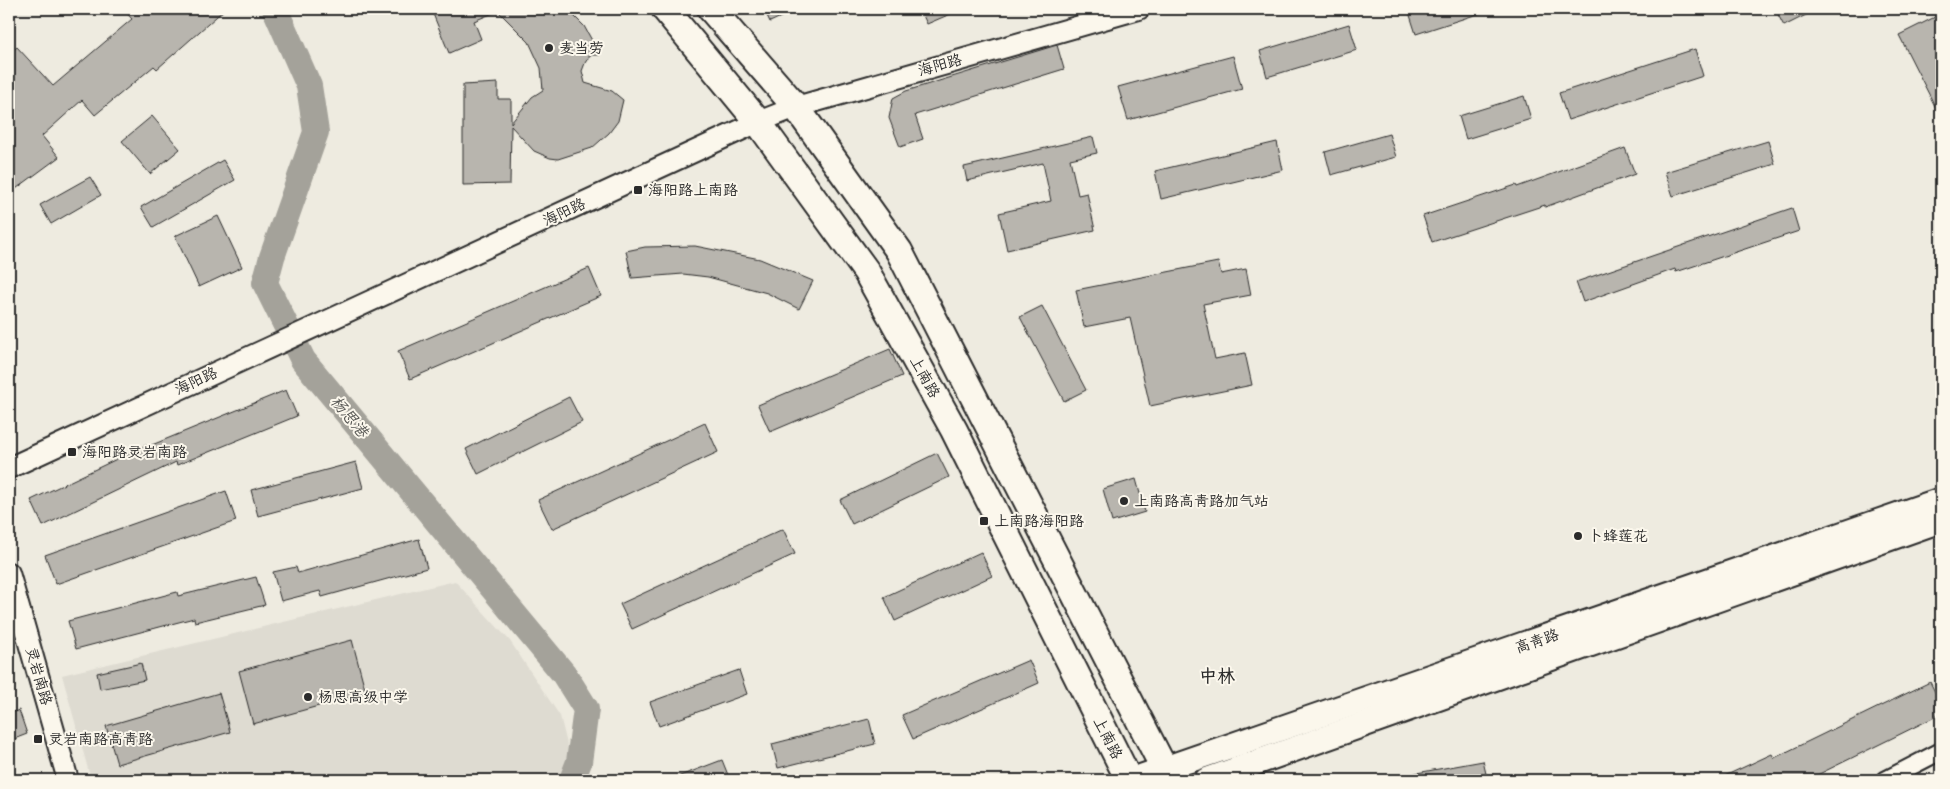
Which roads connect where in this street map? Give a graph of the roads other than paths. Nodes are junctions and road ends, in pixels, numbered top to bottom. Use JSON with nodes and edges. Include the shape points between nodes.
{"nodes":[{"id":1,"x":665,"y":9,"type":"edge"},
{"id":2,"x":711,"y":9,"type":"edge"},
{"id":3,"x":1138,"y":9,"type":"edge"},
{"id":4,"x":796,"y":107,"type":"junction"},
{"id":5,"x":758,"y":122,"type":"junction"},
{"id":6,"x":9,"y":468,"type":"edge"},
{"id":7,"x":1941,"y":500,"type":"edge"},
{"id":8,"x":1941,"y":520,"type":"edge"},
{"id":9,"x":9,"y":573,"type":"edge"},
{"id":10,"x":1941,"y":751,"type":"edge"},
{"id":11,"x":1167,"y":775,"type":"edge"},
{"id":12,"x":68,"y":780,"type":"edge"},
{"id":13,"x":1131,"y":780,"type":"edge"},
{"id":14,"x":1207,"y":780,"type":"edge"},
{"id":15,"x":1884,"y":780,"type":"edge"}],
"edges":[{"from":1,"to":5,"type":"main road","name":"上南路"},
{"from":2,"to":4,"type":"main road"},
{"from":3,"to":4,"type":"street","name":"海阳路"},
{"from":4,"to":5,"type":"street","name":"海阳路"},
{"from":4,"to":11,"type":"main road","via":[[899,251]]},
{"from":5,"to":6,"type":"street","name":"海阳路"},
{"from":5,"to":13,"type":"main road","name":"上南路","via":[[866,270],[954,430]]},
{"from":7,"to":11,"type":"main road","name":"高青路"},
{"from":8,"to":14,"type":"main road","name":"高青路"},
{"from":9,"to":12,"type":"street","name":"灵岩南路"},
{"from":10,"to":15,"type":"street"},
{"from":11,"to":13,"type":"main road","name":"高青路"}]}
